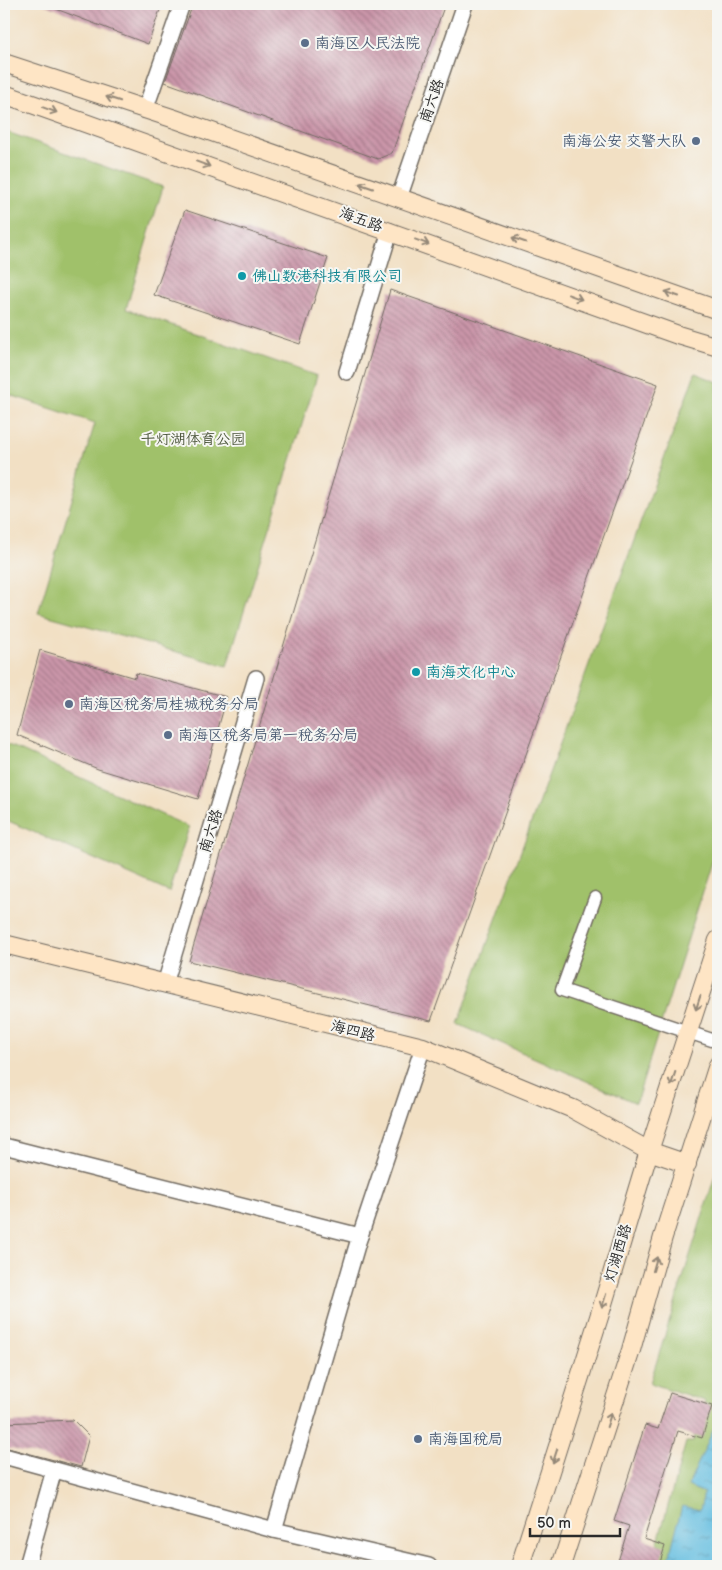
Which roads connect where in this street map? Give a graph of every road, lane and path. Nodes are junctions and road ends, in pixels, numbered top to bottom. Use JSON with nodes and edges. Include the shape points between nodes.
{"nodes":[{"id":1,"x":182,"y":4,"type":"edge"},
{"id":2,"x":465,"y":4,"type":"edge"},
{"id":3,"x":4,"y":63,"type":"edge"},
{"id":4,"x":4,"y":94,"type":"edge"},
{"id":5,"x":145,"y":110,"type":"junction"},
{"id":6,"x":399,"y":198,"type":"junction"},
{"id":7,"x":390,"y":231,"type":"junction"},
{"id":8,"x":718,"y":310,"type":"edge"},
{"id":9,"x":718,"y":347,"type":"edge"},
{"id":10,"x":347,"y":372,"type":"dead end"},
{"id":11,"x":256,"y":678,"type":"dead end"},
{"id":12,"x":595,"y":898,"type":"dead end"},
{"id":13,"x":718,"y":940,"type":"edge"},
{"id":14,"x":4,"y":945,"type":"edge"},
{"id":15,"x":165,"y":984,"type":"junction"},
{"id":16,"x":688,"y":1032,"type":"junction"},
{"id":17,"x":718,"y":1042,"type":"edge"},
{"id":18,"x":422,"y":1048,"type":"junction"},
{"id":19,"x":718,"y":1065,"type":"edge"},
{"id":20,"x":4,"y":1146,"type":"edge"},
{"id":21,"x":649,"y":1151,"type":"junction"},
{"id":22,"x":686,"y":1164,"type":"junction"},
{"id":23,"x":360,"y":1236,"type":"junction"},
{"id":24,"x":4,"y":1456,"type":"edge"},
{"id":25,"x":54,"y":1470,"type":"junction"},
{"id":26,"x":274,"y":1530,"type":"junction"},
{"id":27,"x":373,"y":1560,"type":"edge"},
{"id":28,"x":27,"y":1566,"type":"edge"},
{"id":29,"x":429,"y":1566,"type":"edge"},
{"id":30,"x":520,"y":1566,"type":"edge"},
{"id":31,"x":561,"y":1566,"type":"edge"}],
"edges":[{"from":1,"to":5,"type":"street"},
{"from":2,"to":6,"type":"street","name":"南六路"},
{"from":5,"to":3,"type":"main road","one_way":true},
{"from":4,"to":7,"type":"main road","name":"海五路","one_way":true},
{"from":6,"to":5,"type":"main road","one_way":true},
{"from":8,"to":6,"type":"main road","one_way":true},
{"from":7,"to":9,"type":"main road","name":"海五路","one_way":true},
{"from":7,"to":10,"type":"street"},
{"from":11,"to":15,"type":"street","name":"南六路"},
{"from":12,"to":16,"type":"street","via":[[562,990]]},
{"from":13,"to":16,"type":"main road","name":"灯湖西路","one_way":true},
{"from":14,"to":15,"type":"main road","name":"海四路"},
{"from":15,"to":18,"type":"main road","name":"海四路"},
{"from":16,"to":17,"type":"street"},
{"from":16,"to":21,"type":"main road","name":"灯湖西路","one_way":true},
{"from":18,"to":21,"type":"main road","name":"海四路","via":[[574,1109]]},
{"from":18,"to":23,"type":"street"},
{"from":19,"to":22,"type":"main road"},
{"from":20,"to":23,"type":"street"},
{"from":21,"to":22,"type":"main road","name":"海四路"},
{"from":21,"to":30,"type":"main road","name":"灯湖西路","one_way":true},
{"from":31,"to":22,"type":"main road","one_way":true,"via":[[631,1350]]},
{"from":23,"to":26,"type":"street"},
{"from":24,"to":25,"type":"street"},
{"from":25,"to":26,"type":"street"},
{"from":25,"to":28,"type":"street"},
{"from":26,"to":27,"type":"street"},
{"from":27,"to":29,"type":"street"}]}
